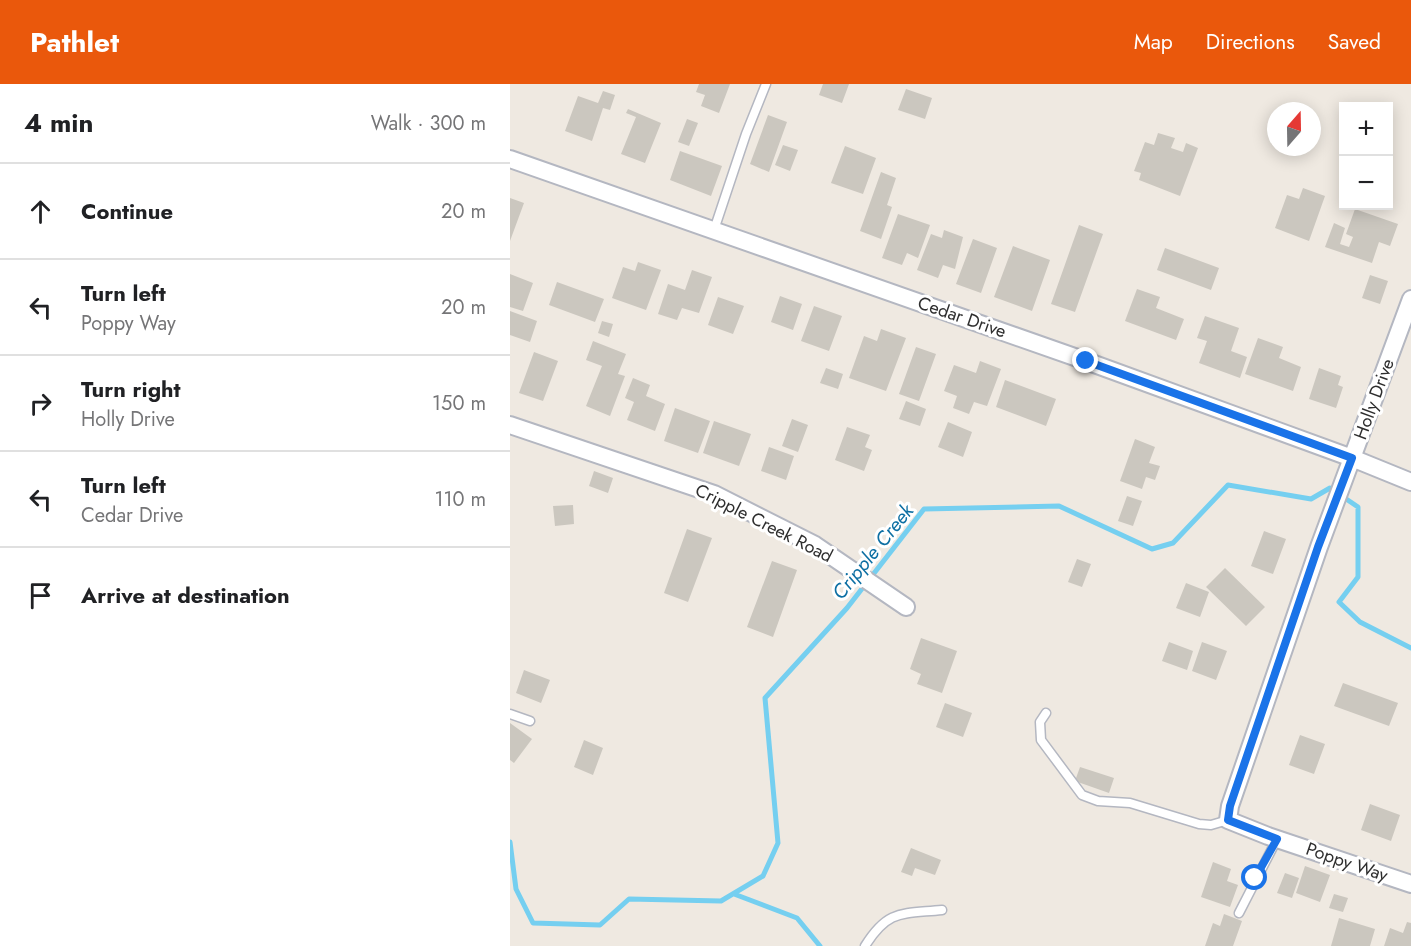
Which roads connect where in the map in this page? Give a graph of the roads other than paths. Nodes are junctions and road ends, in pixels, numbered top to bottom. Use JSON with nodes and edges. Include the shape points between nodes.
{"nodes":[{"id":1,"x":766,"y":84,"type":"edge"},
{"id":2,"x":510,"y":159,"type":"edge"},
{"id":3,"x":714,"y":230,"type":"junction"},
{"id":4,"x":1411,"y":299,"type":"edge"},
{"id":5,"x":510,"y":425,"type":"edge"},
{"id":6,"x":1352,"y":458,"type":"junction"},
{"id":7,"x":1411,"y":482,"type":"edge"},
{"id":8,"x":906,"y":607,"type":"dead end"},
{"id":9,"x":1046,"y":713,"type":"dead end"},
{"id":10,"x":510,"y":714,"type":"edge"},
{"id":11,"x":530,"y":721,"type":"dead end"},
{"id":12,"x":1229,"y":813,"type":"junction"},
{"id":13,"x":1277,"y":839,"type":"junction"},
{"id":14,"x":1411,"y":884,"type":"edge"},
{"id":15,"x":942,"y":910,"type":"dead end"},
{"id":16,"x":1239,"y":913,"type":"dead end"},
{"id":17,"x":865,"y":946,"type":"edge"}],
"edges":[{"from":1,"to":3,"type":"lane"},
{"from":2,"to":3,"type":"street","name":"Cedar Drive"},
{"from":3,"to":6,"type":"street","name":"Cedar Drive"},
{"from":4,"to":6,"type":"street","name":"Holly Drive"},
{"from":5,"to":8,"type":"street","name":"Cripple Creek Road","via":[[714,494],[815,545]]},
{"from":6,"to":7,"type":"street","name":"Cedar Drive"},
{"from":6,"to":12,"type":"street","name":"Holly Drive"},
{"from":9,"to":12,"type":"lane","via":[[1040,722],[1041,740],[1082,795],[1098,801],[1130,803],[1199,824],[1211,825]]},
{"from":10,"to":11,"type":"lane"},
{"from":12,"to":13,"type":"street","name":"Poppy Way"},
{"from":13,"to":14,"type":"street","name":"Poppy Way"},
{"from":13,"to":16,"type":"lane"},
{"from":15,"to":17,"type":"lane","via":[[889,918]]}]}
